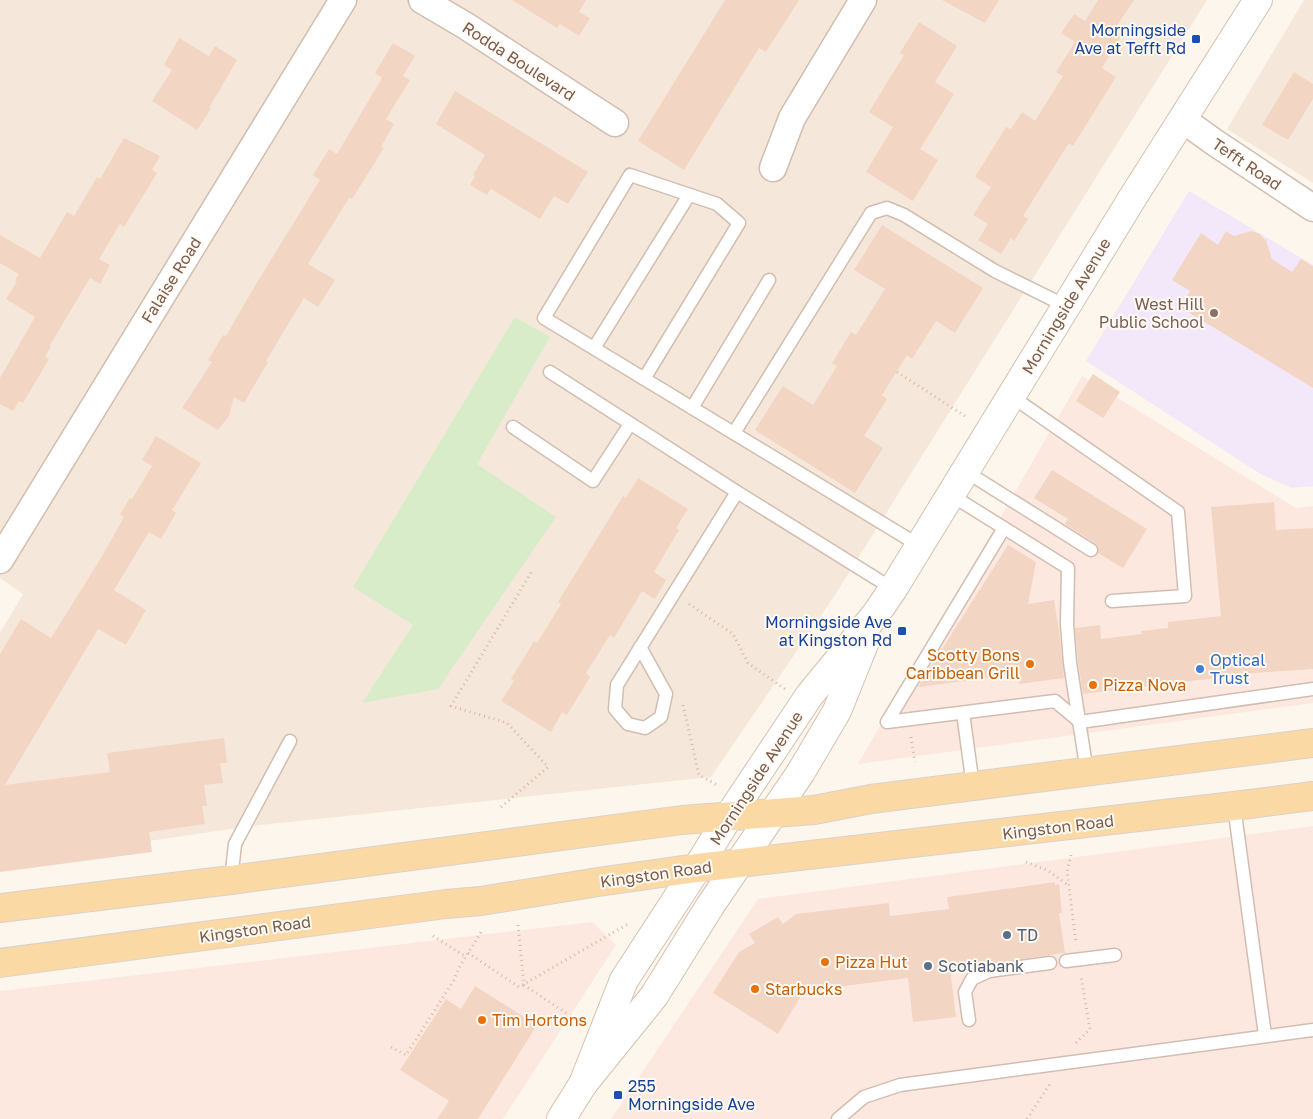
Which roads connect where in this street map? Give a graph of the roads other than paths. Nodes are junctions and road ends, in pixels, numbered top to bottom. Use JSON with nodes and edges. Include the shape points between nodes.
{"nodes":[{"id":1,"x":343,"y":0,"type":"edge"},
{"id":2,"x":863,"y":0,"type":"edge"},
{"id":3,"x":1258,"y":0,"type":"edge"},
{"id":4,"x":434,"y":3,"type":"edge"},
{"id":5,"x":1182,"y":119,"type":"junction"},
{"id":6,"x":614,"y":123,"type":"dead end"},
{"id":7,"x":773,"y":168,"type":"dead end"},
{"id":8,"x":689,"y":195,"type":"junction"},
{"id":9,"x":1313,"y":208,"type":"edge"},
{"id":10,"x":769,"y":280,"type":"dead end"},
{"id":11,"x":1066,"y":306,"type":"junction"},
{"id":12,"x":594,"y":348,"type":"junction"},
{"id":13,"x":550,"y":372,"type":"dead end"},
{"id":14,"x":644,"y":379,"type":"junction"},
{"id":15,"x":1011,"y":396,"type":"junction"},
{"id":16,"x":692,"y":408,"type":"junction"},
{"id":17,"x":630,"y":424,"type":"junction"},
{"id":18,"x":513,"y":427,"type":"dead end"},
{"id":19,"x":734,"y":433,"type":"junction"},
{"id":20,"x":965,"y":471,"type":"junction"},
{"id":21,"x":737,"y":492,"type":"junction"},
{"id":22,"x":951,"y":495,"type":"junction"},
{"id":23,"x":1004,"y":528,"type":"junction"},
{"id":24,"x":920,"y":546,"type":"junction"},
{"id":25,"x":1091,"y":550,"type":"dead end"},
{"id":26,"x":0,"y":560,"type":"edge"},
{"id":27,"x":893,"y":589,"type":"junction"},
{"id":28,"x":1112,"y":602,"type":"dead end"},
{"id":29,"x":876,"y":614,"type":"junction"},
{"id":30,"x":640,"y":647,"type":"junction"},
{"id":31,"x":1313,"y":689,"type":"edge"},
{"id":32,"x":963,"y":713,"type":"junction"},
{"id":33,"x":1080,"y":722,"type":"junction"},
{"id":34,"x":290,"y":741,"type":"dead end"},
{"id":35,"x":1313,"y":743,"type":"edge"},
{"id":36,"x":1087,"y":772,"type":"junction"},
{"id":37,"x":973,"y":786,"type":"junction"},
{"id":38,"x":1313,"y":796,"type":"edge"},
{"id":39,"x":1234,"y":806,"type":"junction"},
{"id":40,"x":774,"y":812,"type":"junction"},
{"id":41,"x":729,"y":816,"type":"junction"},
{"id":42,"x":739,"y":863,"type":"junction"},
{"id":43,"x":697,"y":868,"type":"junction"},
{"id":44,"x":231,"y":880,"type":"junction"},
{"id":45,"x":0,"y":908,"type":"edge"},
{"id":46,"x":1115,"y":955,"type":"dead end"},
{"id":47,"x":1066,"y":961,"type":"dead end"},
{"id":48,"x":0,"y":963,"type":"edge"},
{"id":49,"x":1050,"y":963,"type":"dead end"},
{"id":50,"x":969,"y":1020,"type":"dead end"},
{"id":51,"x":1313,"y":1030,"type":"edge"},
{"id":52,"x":1265,"y":1035,"type":"junction"},
{"id":53,"x":583,"y":1084,"type":"junction"},
{"id":54,"x":561,"y":1119,"type":"edge"},
{"id":55,"x":838,"y":1119,"type":"edge"}],
"edges":[{"from":1,"to":26,"type":"street","name":"Falaise Road"},
{"from":2,"to":7,"type":"street","via":[[792,118]]},
{"from":3,"to":5,"type":"main road","name":"Morningside Avenue"},
{"from":4,"to":6,"type":"street","name":"Rodda Boulevard"},
{"from":5,"to":9,"type":"street","name":"Tefft Road"},
{"from":5,"to":11,"type":"main road","name":"Morningside Avenue"},
{"from":8,"to":12,"type":"lane"},
{"from":8,"to":12,"type":"lane","via":[[630,175],[544,318]]},
{"from":8,"to":14,"type":"lane","via":[[717,204],[739,222]]},
{"from":10,"to":16,"type":"lane"},
{"from":11,"to":15,"type":"main road","name":"Morningside Avenue"},
{"from":11,"to":19,"type":"lane","via":[[995,271],[904,214],[887,208],[870,213]]},
{"from":12,"to":14,"type":"lane"},
{"from":13,"to":17,"type":"lane"},
{"from":14,"to":16,"type":"lane"},
{"from":15,"to":20,"type":"main road","name":"Morningside Avenue"},
{"from":15,"to":28,"type":"lane","via":[[1178,512],[1185,596]]},
{"from":16,"to":19,"type":"lane"},
{"from":17,"to":18,"type":"lane","via":[[593,481]]},
{"from":17,"to":21,"type":"lane"},
{"from":19,"to":24,"type":"lane"},
{"from":20,"to":22,"type":"main road","name":"Morningside Avenue"},
{"from":20,"to":25,"type":"lane"},
{"from":21,"to":27,"type":"lane"},
{"from":21,"to":30,"type":"lane"},
{"from":22,"to":23,"type":"lane"},
{"from":22,"to":24,"type":"main road","name":"Morningside Avenue"},
{"from":23,"to":32,"type":"lane","via":[[887,722]]},
{"from":23,"to":33,"type":"lane","via":[[1068,568],[1070,663]]},
{"from":24,"to":27,"type":"main road","name":"Morningside Avenue"},
{"from":27,"to":29,"type":"main road","name":"Morningside Avenue"},
{"from":29,"to":40,"type":"main road","name":"Morningside Avenue","via":[[837,711]]},
{"from":29,"to":41,"type":"main road","name":"Morningside Avenue","via":[[805,703]]},
{"from":30,"to":30,"type":"lane","via":[[617,685],[615,709],[628,724],[644,728],[661,717],[666,694]]},
{"from":31,"to":33,"type":"lane"},
{"from":32,"to":33,"type":"lane","via":[[1056,701]]},
{"from":32,"to":37,"type":"lane"},
{"from":33,"to":36,"type":"lane"},
{"from":34,"to":44,"type":"lane","via":[[235,844]]},
{"from":35,"to":36,"type":"main road"},
{"from":36,"to":37,"type":"main road"},
{"from":37,"to":40,"type":"main road","via":[[814,810]]},
{"from":38,"to":39,"type":"main road","name":"Kingston Road"},
{"from":39,"to":42,"type":"main road","name":"Kingston Road"},
{"from":39,"to":52,"type":"lane"},
{"from":40,"to":41,"type":"main road"},
{"from":40,"to":42,"type":"main road","name":"Morningside Avenue"},
{"from":41,"to":43,"type":"main road","name":"Morningside Avenue"},
{"from":41,"to":44,"type":"main road"},
{"from":42,"to":43,"type":"main road","name":"Kingston Road"},
{"from":42,"to":53,"type":"main road","name":"Morningside Avenue","via":[[654,996]]},
{"from":43,"to":48,"type":"main road","name":"Kingston Road","via":[[481,901]]},
{"from":43,"to":53,"type":"main road","name":"Morningside Avenue","via":[[624,980]]},
{"from":44,"to":45,"type":"main road"},
{"from":46,"to":47,"type":"lane"},
{"from":49,"to":50,"type":"lane","via":[[989,971],[972,979],[965,992]]},
{"from":51,"to":52,"type":"lane"},
{"from":52,"to":55,"type":"lane","via":[[900,1084],[864,1097]]},
{"from":53,"to":54,"type":"main road","name":"Morningside Avenue"}]}
